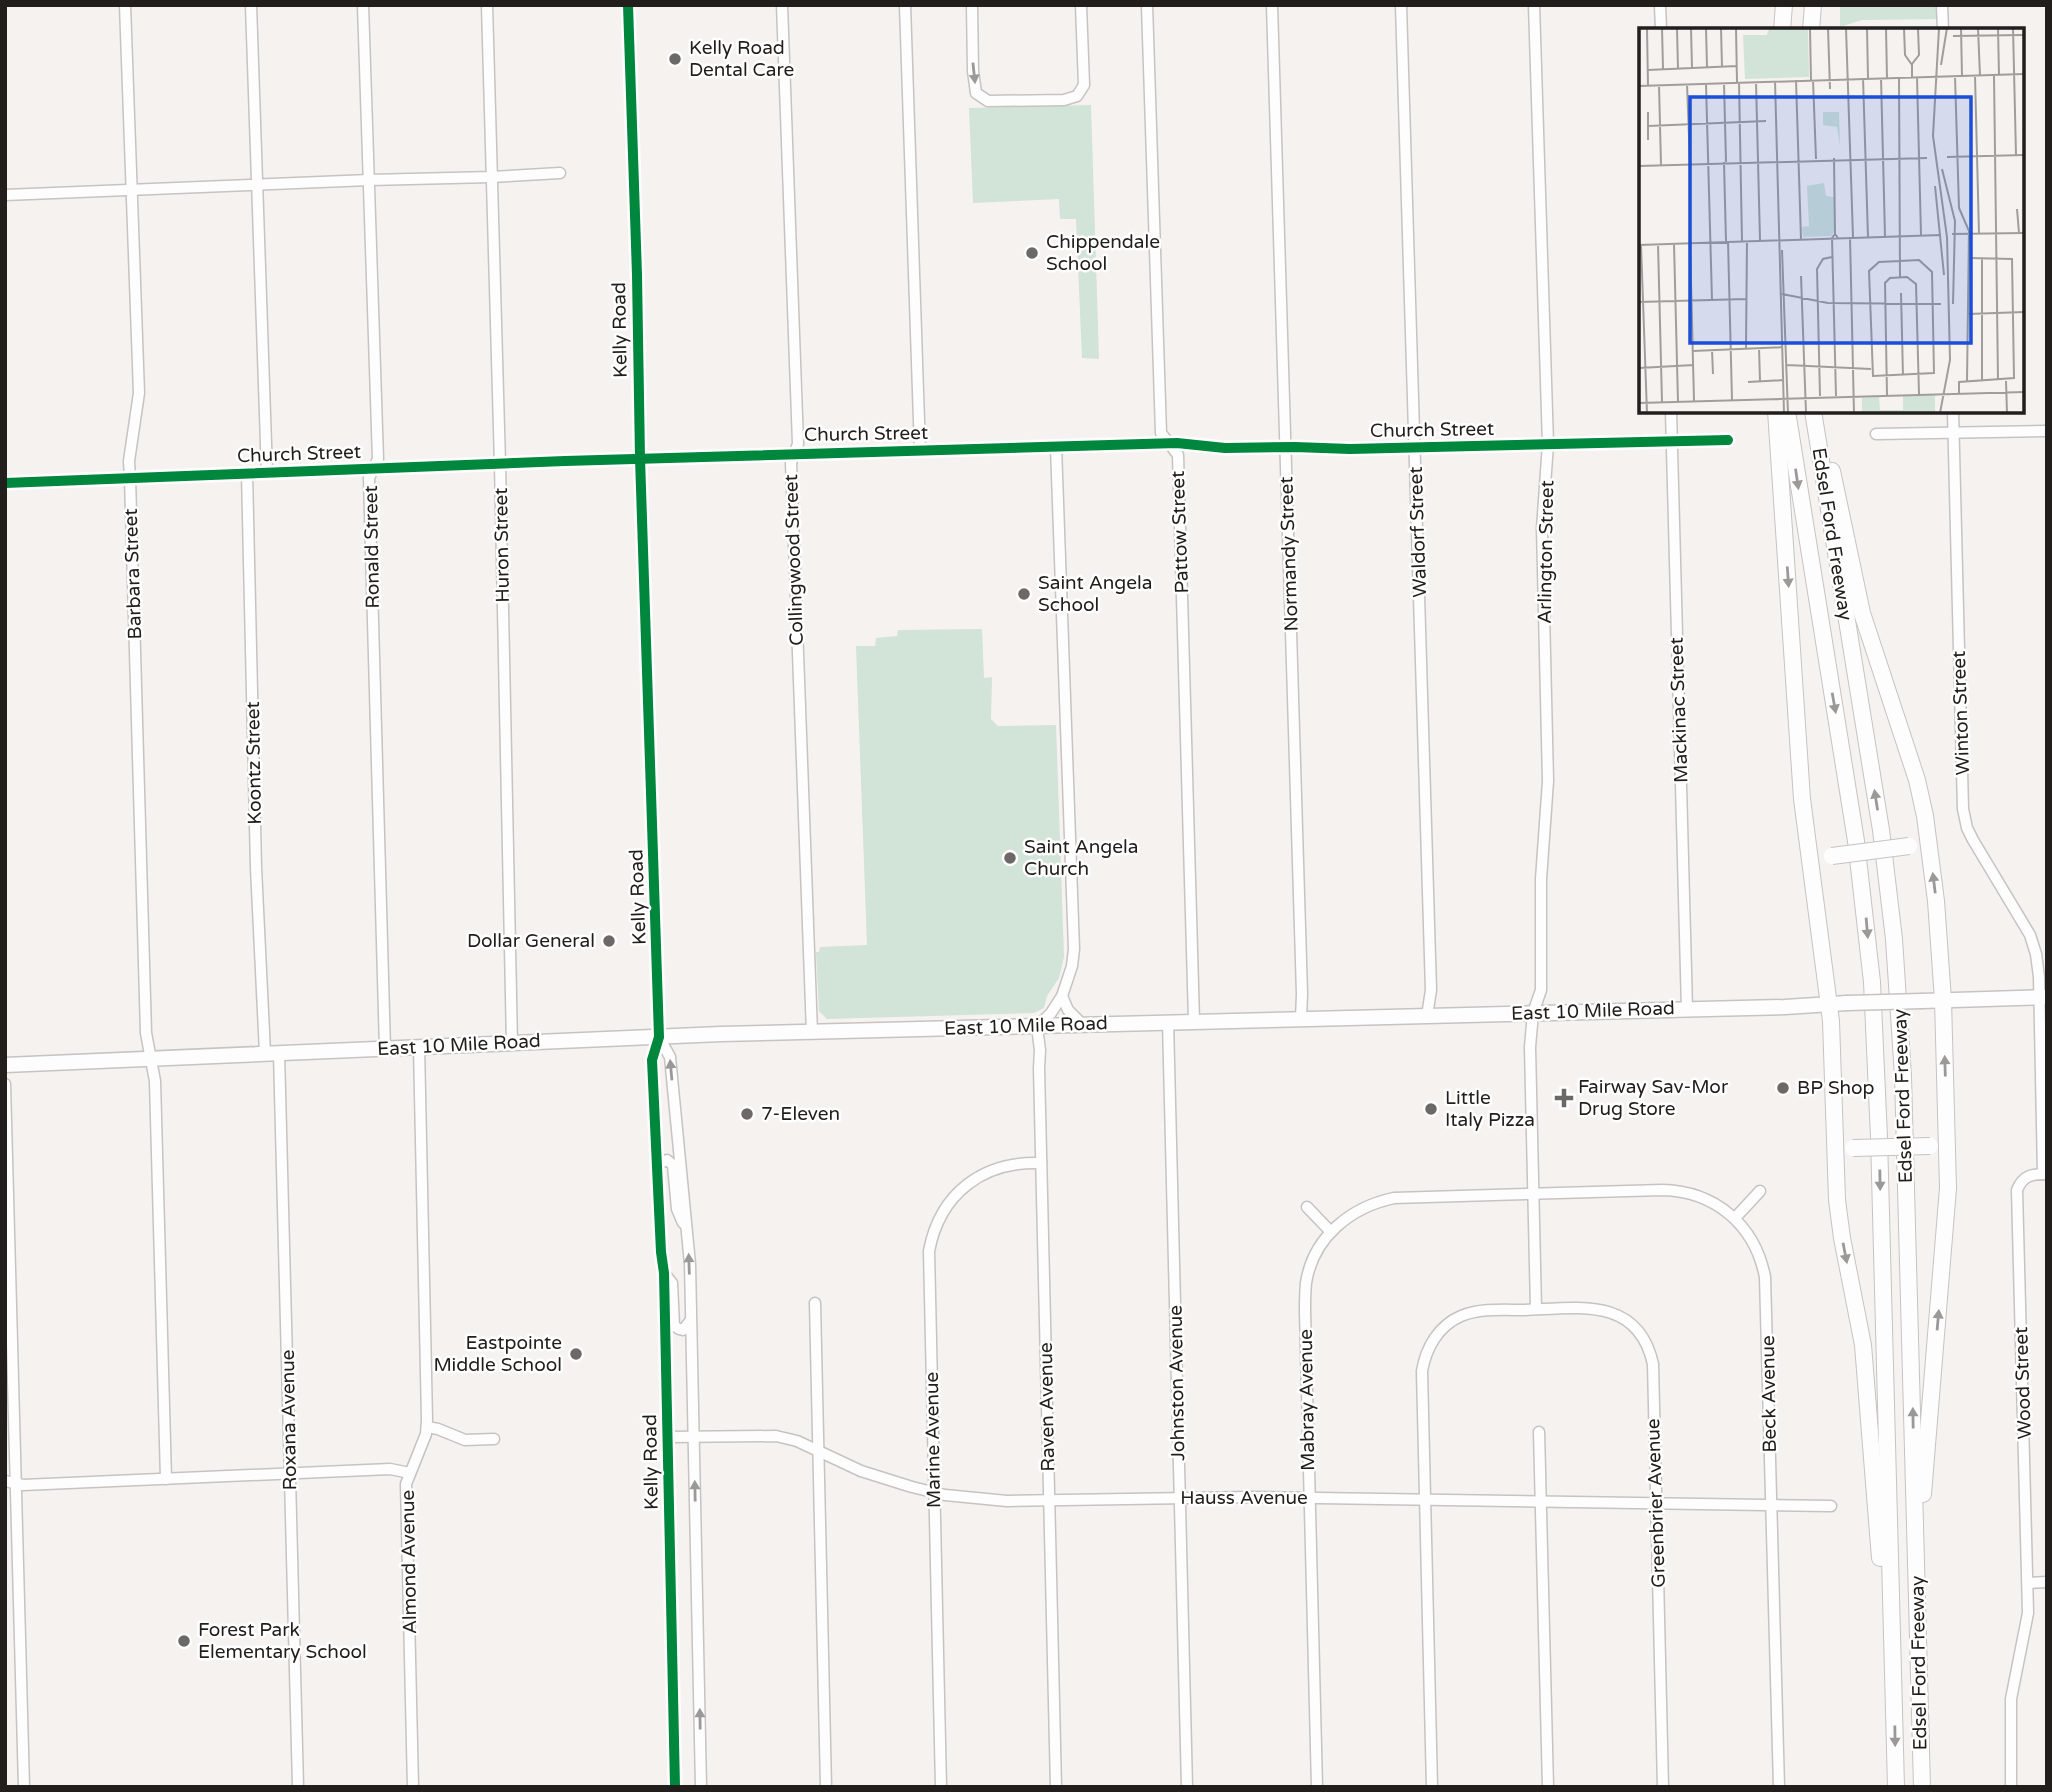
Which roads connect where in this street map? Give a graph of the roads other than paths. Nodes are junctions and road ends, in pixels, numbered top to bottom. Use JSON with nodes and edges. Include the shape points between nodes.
{"nodes":[{"id":1,"x":125,"y":5,"type":"edge"},
{"id":2,"x":251,"y":5,"type":"edge"},
{"id":3,"x":363,"y":5,"type":"edge"},
{"id":4,"x":486,"y":5,"type":"edge"},
{"id":5,"x":628,"y":5,"type":"edge"},
{"id":6,"x":782,"y":5,"type":"edge"},
{"id":7,"x":905,"y":5,"type":"edge"},
{"id":8,"x":972,"y":5,"type":"edge"},
{"id":9,"x":1081,"y":5,"type":"edge"},
{"id":10,"x":1147,"y":5,"type":"edge"},
{"id":11,"x":1272,"y":5,"type":"edge"},
{"id":12,"x":1401,"y":5,"type":"edge"},
{"id":13,"x":1534,"y":5,"type":"edge"},
{"id":14,"x":1660,"y":5,"type":"edge"},
{"id":15,"x":1784,"y":5,"type":"edge"},
{"id":16,"x":1813,"y":5,"type":"edge"},
{"id":17,"x":1942,"y":5,"type":"edge"},
{"id":18,"x":1661,"y":28,"type":"edge"},
{"id":19,"x":1782,"y":28,"type":"edge"},
{"id":20,"x":1811,"y":28,"type":"edge"},
{"id":21,"x":1943,"y":28,"type":"edge"},
{"id":22,"x":560,"y":173,"type":"dead end"},
{"id":23,"x":491,"y":177,"type":"junction"},
{"id":24,"x":369,"y":180,"type":"junction"},
{"id":25,"x":257,"y":186,"type":"junction"},
{"id":26,"x":131,"y":190,"type":"junction"},
{"id":27,"x":5,"y":195,"type":"edge"},
{"id":28,"x":1671,"y":413,"type":"edge"},
{"id":29,"x":1776,"y":413,"type":"edge"},
{"id":30,"x":1787,"y":413,"type":"edge"},
{"id":31,"x":1813,"y":413,"type":"edge"},
{"id":32,"x":1822,"y":413,"type":"edge"},
{"id":33,"x":1953,"y":413,"type":"edge"},
{"id":34,"x":2047,"y":431,"type":"edge"},
{"id":35,"x":1954,"y":433,"type":"junction"},
{"id":36,"x":1876,"y":434,"type":"dead end"},
{"id":37,"x":1728,"y":440,"type":"dead end"},
{"id":38,"x":1672,"y":441,"type":"junction"},
{"id":39,"x":1169,"y":443,"type":"junction"},
{"id":40,"x":1548,"y":444,"type":"junction"},
{"id":41,"x":1056,"y":447,"type":"junction"},
{"id":42,"x":1286,"y":447,"type":"junction"},
{"id":43,"x":1416,"y":448,"type":"junction"},
{"id":44,"x":920,"y":451,"type":"junction"},
{"id":45,"x":794,"y":453,"type":"junction"},
{"id":46,"x":640,"y":458,"type":"junction"},
{"id":47,"x":500,"y":464,"type":"junction"},
{"id":48,"x":374,"y":469,"type":"junction"},
{"id":49,"x":247,"y":473,"type":"junction"},
{"id":50,"x":267,"y":473,"type":"junction"},
{"id":51,"x":130,"y":478,"type":"junction"},
{"id":52,"x":5,"y":483,"type":"edge"},
{"id":53,"x":1931,"y":855,"type":"junction"},
{"id":54,"x":1811,"y":873,"type":"junction"},
{"id":55,"x":1062,"y":996,"type":"junction"},
{"id":56,"x":2043,"y":997,"type":"edge"},
{"id":57,"x":1943,"y":1000,"type":"junction"},
{"id":58,"x":1828,"y":1004,"type":"junction"},
{"id":59,"x":1687,"y":1009,"type":"junction"},
{"id":60,"x":1533,"y":1013,"type":"junction"},
{"id":61,"x":1427,"y":1016,"type":"junction"},
{"id":62,"x":1301,"y":1018,"type":"junction"},
{"id":63,"x":1194,"y":1021,"type":"junction"},
{"id":64,"x":1168,"y":1022,"type":"junction"},
{"id":65,"x":1083,"y":1025,"type":"junction"},
{"id":66,"x":1037,"y":1027,"type":"junction"},
{"id":67,"x":812,"y":1033,"type":"junction"},
{"id":68,"x":659,"y":1037,"type":"junction"},
{"id":69,"x":512,"y":1044,"type":"junction"},
{"id":70,"x":419,"y":1046,"type":"junction"},
{"id":71,"x":385,"y":1049,"type":"junction"},
{"id":72,"x":272,"y":1053,"type":"junction"},
{"id":73,"x":152,"y":1058,"type":"junction"},
{"id":74,"x":5,"y":1065,"type":"edge"},
{"id":75,"x":5,"y":1084,"type":"edge"},
{"id":76,"x":1947,"y":1132,"type":"junction"},
{"id":77,"x":1834,"y":1136,"type":"junction"},
{"id":78,"x":1041,"y":1163,"type":"junction"},
{"id":79,"x":657,"y":1164,"type":"junction"},
{"id":80,"x":2045,"y":1174,"type":"edge"},
{"id":81,"x":1760,"y":1191,"type":"dead end"},
{"id":82,"x":1533,"y":1194,"type":"junction"},
{"id":83,"x":1307,"y":1207,"type":"dead end"},
{"id":84,"x":1735,"y":1217,"type":"junction"},
{"id":85,"x":1331,"y":1232,"type":"junction"},
{"id":86,"x":688,"y":1234,"type":"junction"},
{"id":87,"x":664,"y":1273,"type":"junction"},
{"id":88,"x":815,"y":1303,"type":"dead end"},
{"id":89,"x":1536,"y":1309,"type":"junction"},
{"id":90,"x":691,"y":1321,"type":"junction"},
{"id":91,"x":427,"y":1427,"type":"junction"},
{"id":92,"x":1539,"y":1432,"type":"dead end"},
{"id":93,"x":693,"y":1436,"type":"junction"},
{"id":94,"x":668,"y":1437,"type":"junction"},
{"id":95,"x":494,"y":1439,"type":"dead end"},
{"id":96,"x":818,"y":1451,"type":"junction"},
{"id":97,"x":290,"y":1473,"type":"junction"},
{"id":98,"x":410,"y":1473,"type":"junction"},
{"id":99,"x":166,"y":1479,"type":"junction"},
{"id":100,"x":11,"y":1482,"type":"edge"},
{"id":101,"x":934,"y":1492,"type":"junction"},
{"id":102,"x":1309,"y":1497,"type":"junction"},
{"id":103,"x":1180,"y":1498,"type":"junction"},
{"id":104,"x":1425,"y":1500,"type":"junction"},
{"id":105,"x":1049,"y":1501,"type":"junction"},
{"id":106,"x":1541,"y":1502,"type":"junction"},
{"id":107,"x":1656,"y":1503,"type":"junction"},
{"id":108,"x":1772,"y":1504,"type":"junction"},
{"id":109,"x":1831,"y":1506,"type":"dead end"},
{"id":110,"x":2047,"y":1582,"type":"edge"},
{"id":111,"x":2028,"y":1583,"type":"junction"},
{"id":112,"x":1917,"y":1608,"type":"junction"},
{"id":113,"x":1893,"y":1685,"type":"junction"},
{"id":114,"x":24,"y":1787,"type":"edge"},
{"id":115,"x":298,"y":1787,"type":"edge"},
{"id":116,"x":413,"y":1787,"type":"edge"},
{"id":117,"x":675,"y":1787,"type":"edge"},
{"id":118,"x":701,"y":1787,"type":"edge"},
{"id":119,"x":826,"y":1787,"type":"edge"},
{"id":120,"x":941,"y":1787,"type":"edge"},
{"id":121,"x":1056,"y":1787,"type":"edge"},
{"id":122,"x":1187,"y":1787,"type":"edge"},
{"id":123,"x":1317,"y":1787,"type":"edge"},
{"id":124,"x":1432,"y":1787,"type":"edge"},
{"id":125,"x":1548,"y":1787,"type":"edge"},
{"id":126,"x":1663,"y":1787,"type":"edge"},
{"id":127,"x":1779,"y":1787,"type":"edge"},
{"id":128,"x":1896,"y":1787,"type":"edge"},
{"id":129,"x":1922,"y":1787,"type":"edge"},
{"id":130,"x":2011,"y":1787,"type":"edge"}],
"edges":[{"from":1,"to":26,"type":"street","name":"Barbara Street"},
{"from":2,"to":25,"type":"street"},
{"from":3,"to":24,"type":"street","name":"Ronald Street"},
{"from":4,"to":23,"type":"street","name":"Huron Street"},
{"from":5,"to":46,"type":"street","name":"Kelly Road"},
{"from":6,"to":45,"type":"street","name":"Collingwood Street","via":[[798,444]]},
{"from":7,"to":44,"type":"street"},
{"from":8,"to":9,"type":"street","one_way":true,"via":[[976,93],[988,101],[1077,96],[1084,85]]},
{"from":10,"to":39,"type":"street","name":"Pattow Street","via":[[1161,433]]},
{"from":11,"to":42,"type":"street","name":"Normandy Street"},
{"from":12,"to":43,"type":"street","name":"Waldorf Street"},
{"from":13,"to":40,"type":"street","name":"Arlington Street"},
{"from":14,"to":18,"type":"street"},
{"from":15,"to":19,"type":"highway"},
{"from":16,"to":20,"type":"highway"},
{"from":17,"to":21,"type":"street"},
{"from":22,"to":23,"type":"street"},
{"from":23,"to":24,"type":"street"},
{"from":23,"to":47,"type":"street","name":"Huron Street"},
{"from":24,"to":25,"type":"street"},
{"from":24,"to":48,"type":"street","name":"Ronald Street","via":[[378,459]]},
{"from":25,"to":26,"type":"street"},
{"from":25,"to":50,"type":"street"},
{"from":26,"to":27,"type":"street"},
{"from":26,"to":51,"type":"street","name":"Barbara Street","via":[[139,393]]},
{"from":28,"to":38,"type":"street","name":"Mackinac Street"},
{"from":29,"to":54,"type":"highway","one_way":true},
{"from":30,"to":113,"type":"highway","name":"Edsel Ford Freeway","one_way":true,"via":[[1856,841],[1872,982]]},
{"from":112,"to":31,"type":"highway","name":"Edsel Ford Freeway","one_way":true,"via":[[1904,1088],[1894,939],[1881,830]]},
{"from":32,"to":53,"type":"highway","via":[[1857,591],[1917,780]]},
{"from":33,"to":35,"type":"street","name":"Winton Street"},
{"from":34,"to":35,"type":"street"},
{"from":35,"to":36,"type":"street"},
{"from":35,"to":56,"type":"street","name":"Winton Street","via":[[1965,818],[1973,840],[2030,935]]},
{"from":37,"to":38,"type":"street","name":"Church Street"},
{"from":38,"to":40,"type":"street","name":"Church Street"},
{"from":38,"to":59,"type":"street","name":"Mackinac Street"},
{"from":39,"to":41,"type":"street","name":"Church Street"},
{"from":39,"to":42,"type":"street","name":"Church Street"},
{"from":39,"to":63,"type":"street","name":"Pattow Street","via":[[1178,455]]},
{"from":40,"to":43,"type":"street","name":"Church Street"},
{"from":40,"to":60,"type":"street","name":"Arlington Street","via":[[1542,528],[1548,781],[1541,879],[1541,990]]},
{"from":41,"to":44,"type":"street","name":"Church Street"},
{"from":41,"to":55,"type":"street","via":[[1074,949]]},
{"from":42,"to":43,"type":"street","name":"Church Street"},
{"from":42,"to":62,"type":"street","name":"Normandy Street"},
{"from":43,"to":61,"type":"street","name":"Waldorf Street","via":[[1431,990]]},
{"from":44,"to":45,"type":"street","name":"Church Street"},
{"from":45,"to":46,"type":"street","name":"Church Street"},
{"from":45,"to":67,"type":"street","name":"Collingwood Street"},
{"from":46,"to":47,"type":"street","name":"Church Street"},
{"from":46,"to":68,"type":"street","name":"Kelly Road"},
{"from":47,"to":48,"type":"street","name":"Church Street"},
{"from":47,"to":69,"type":"street","name":"Huron Street"},
{"from":48,"to":50,"type":"street","name":"Church Street"},
{"from":48,"to":71,"type":"street","name":"Ronald Street","via":[[369,478]]},
{"from":49,"to":50,"type":"street","name":"Church Street"},
{"from":49,"to":51,"type":"street","name":"Church Street"},
{"from":49,"to":72,"type":"street","name":"Koontz Street","via":[[256,868]]},
{"from":51,"to":52,"type":"street","name":"Church Street"},
{"from":51,"to":73,"type":"street","name":"Barbara Street","via":[[146,1034]]},
{"from":53,"to":54,"type":"highway","bridge":true,"via":[[1909,845],[1832,856],[1820,860]]},
{"from":57,"to":53,"type":"highway","one_way":true},
{"from":54,"to":58,"type":"highway"},
{"from":55,"to":65,"type":"street"},
{"from":55,"to":66,"type":"street"},
{"from":56,"to":57,"type":"main road","name":"East 10 Mile Road"},
{"from":56,"to":80,"type":"street","name":"Wood Street"},
{"from":57,"to":58,"type":"main road","name":"East 10 Mile Road","bridge":true},
{"from":76,"to":57,"type":"highway","one_way":true},
{"from":58,"to":59,"type":"main road","name":"East 10 Mile Road"},
{"from":58,"to":77,"type":"highway"},
{"from":59,"to":60,"type":"main road","name":"East 10 Mile Road"},
{"from":60,"to":61,"type":"main road","name":"East 10 Mile Road"},
{"from":60,"to":82,"type":"street","name":"Arlington Street"},
{"from":61,"to":62,"type":"main road","name":"East 10 Mile Road"},
{"from":62,"to":63,"type":"main road","name":"East 10 Mile Road"},
{"from":63,"to":64,"type":"main road","name":"East 10 Mile Road"},
{"from":64,"to":65,"type":"main road","name":"East 10 Mile Road"},
{"from":64,"to":103,"type":"street","name":"Johnston Avenue"},
{"from":65,"to":66,"type":"main road","name":"East 10 Mile Road"},
{"from":66,"to":67,"type":"main road","name":"East 10 Mile Road"},
{"from":66,"to":78,"type":"street","name":"Raven Avenue"},
{"from":67,"to":68,"type":"main road","name":"East 10 Mile Road"},
{"from":68,"to":69,"type":"main road","name":"East 10 Mile Road"},
{"from":68,"to":79,"type":"street","name":"Kelly Road","via":[[652,1060]]},
{"from":86,"to":68,"type":"street","name":"Kelly Road","one_way":true,"via":[[670,1057]]},
{"from":69,"to":70,"type":"main road","name":"East 10 Mile Road"},
{"from":70,"to":71,"type":"main road","name":"East 10 Mile Road"},
{"from":70,"to":91,"type":"street","name":"Almond Avenue"},
{"from":71,"to":72,"type":"main road","name":"East 10 Mile Road"},
{"from":72,"to":73,"type":"main road","name":"East 10 Mile Road"},
{"from":72,"to":97,"type":"street","name":"Roxana Avenue"},
{"from":73,"to":74,"type":"main road","name":"East 10 Mile Road"},
{"from":73,"to":99,"type":"street","name":"Barbara Street"},
{"from":75,"to":100,"type":"street"},
{"from":76,"to":77,"type":"highway","bridge":true,"via":[[1930,1146],[1853,1147]]},
{"from":112,"to":76,"type":"highway","one_way":true,"via":[[1947,1222]]},
{"from":77,"to":113,"type":"highway","one_way":true,"via":[[1840,1221],[1863,1345]]},
{"from":78,"to":101,"type":"street","name":"Marine Avenue","via":[[1004,1166],[979,1177],[954,1196],[934,1231],[929,1267]]},
{"from":78,"to":105,"type":"street","name":"Raven Avenue"},
{"from":79,"to":86,"type":"street","via":[[667,1160],[673,1165],[677,1209]]},
{"from":79,"to":87,"type":"street","name":"Kelly Road"},
{"from":80,"to":111,"type":"street","name":"Wood Street","via":[[2024,1178],[2017,1194]]},
{"from":81,"to":84,"type":"street"},
{"from":82,"to":84,"type":"street","name":"Beck Avenue","via":[[1671,1191],[1706,1199]]},
{"from":82,"to":85,"type":"street","name":"Mabray Avenue","via":[[1378,1201]]},
{"from":82,"to":89,"type":"street","name":"Arlington Street"},
{"from":83,"to":85,"type":"street"},
{"from":84,"to":108,"type":"street","name":"Beck Avenue","via":[[1757,1249],[1765,1277]]},
{"from":85,"to":102,"type":"street","name":"Mabray Avenue","via":[[1316,1254],[1306,1285]]},
{"from":90,"to":86,"type":"street","name":"Kelly Road","one_way":true},
{"from":87,"to":90,"type":"street","via":[[672,1283],[674,1326],[683,1329]]},
{"from":87,"to":94,"type":"street","name":"Kelly Road"},
{"from":88,"to":96,"type":"street"},
{"from":89,"to":104,"type":"street","name":"Greenbrier Avenue","via":[[1473,1312],[1448,1324],[1433,1340],[1422,1371]]},
{"from":89,"to":107,"type":"street","name":"Greenbrier Avenue","via":[[1605,1310],[1631,1324],[1643,1338],[1653,1364]]},
{"from":90,"to":93,"type":"street","name":"Kelly Road"},
{"from":91,"to":95,"type":"street","via":[[465,1440]]},
{"from":91,"to":98,"type":"street","name":"Almond Avenue"},
{"from":92,"to":106,"type":"street"},
{"from":93,"to":94,"type":"street","name":"Hauss Avenue"},
{"from":93,"to":96,"type":"street","name":"Hauss Avenue","via":[[776,1436]]},
{"from":118,"to":93,"type":"street","name":"Kelly Road","one_way":true},
{"from":94,"to":117,"type":"street","name":"Kelly Road"},
{"from":96,"to":101,"type":"street","name":"Hauss Avenue","via":[[861,1471]]},
{"from":96,"to":119,"type":"street"},
{"from":97,"to":98,"type":"street","via":[[390,1469]]},
{"from":97,"to":99,"type":"street"},
{"from":97,"to":115,"type":"street","name":"Roxana Avenue"},
{"from":98,"to":116,"type":"street","name":"Almond Avenue","via":[[406,1498]]},
{"from":99,"to":100,"type":"street"},
{"from":100,"to":114,"type":"street"},
{"from":101,"to":105,"type":"street","name":"Hauss Avenue","via":[[991,1500]]},
{"from":101,"to":120,"type":"street","name":"Marine Avenue"},
{"from":102,"to":103,"type":"street","name":"Hauss Avenue"},
{"from":102,"to":104,"type":"street","name":"Hauss Avenue"},
{"from":102,"to":123,"type":"street","name":"Mabray Avenue"},
{"from":103,"to":105,"type":"street","name":"Hauss Avenue"},
{"from":103,"to":122,"type":"street","name":"Johnston Avenue"},
{"from":104,"to":106,"type":"street","name":"Hauss Avenue"},
{"from":104,"to":124,"type":"street","name":"Greenbrier Avenue"},
{"from":105,"to":121,"type":"street","name":"Raven Avenue"},
{"from":106,"to":107,"type":"street","name":"Hauss Avenue"},
{"from":106,"to":125,"type":"street"},
{"from":107,"to":108,"type":"street","name":"Hauss Avenue"},
{"from":107,"to":126,"type":"street","name":"Greenbrier Avenue"},
{"from":108,"to":109,"type":"street","name":"Hauss Avenue"},
{"from":108,"to":127,"type":"street","name":"Beck Avenue"},
{"from":110,"to":111,"type":"street"},
{"from":111,"to":130,"type":"street","name":"Wood Street","via":[[2028,1613],[2011,1699]]},
{"from":112,"to":129,"type":"highway","name":"Edsel Ford Freeway"},
{"from":113,"to":128,"type":"highway","name":"Edsel Ford Freeway","one_way":true}]}
